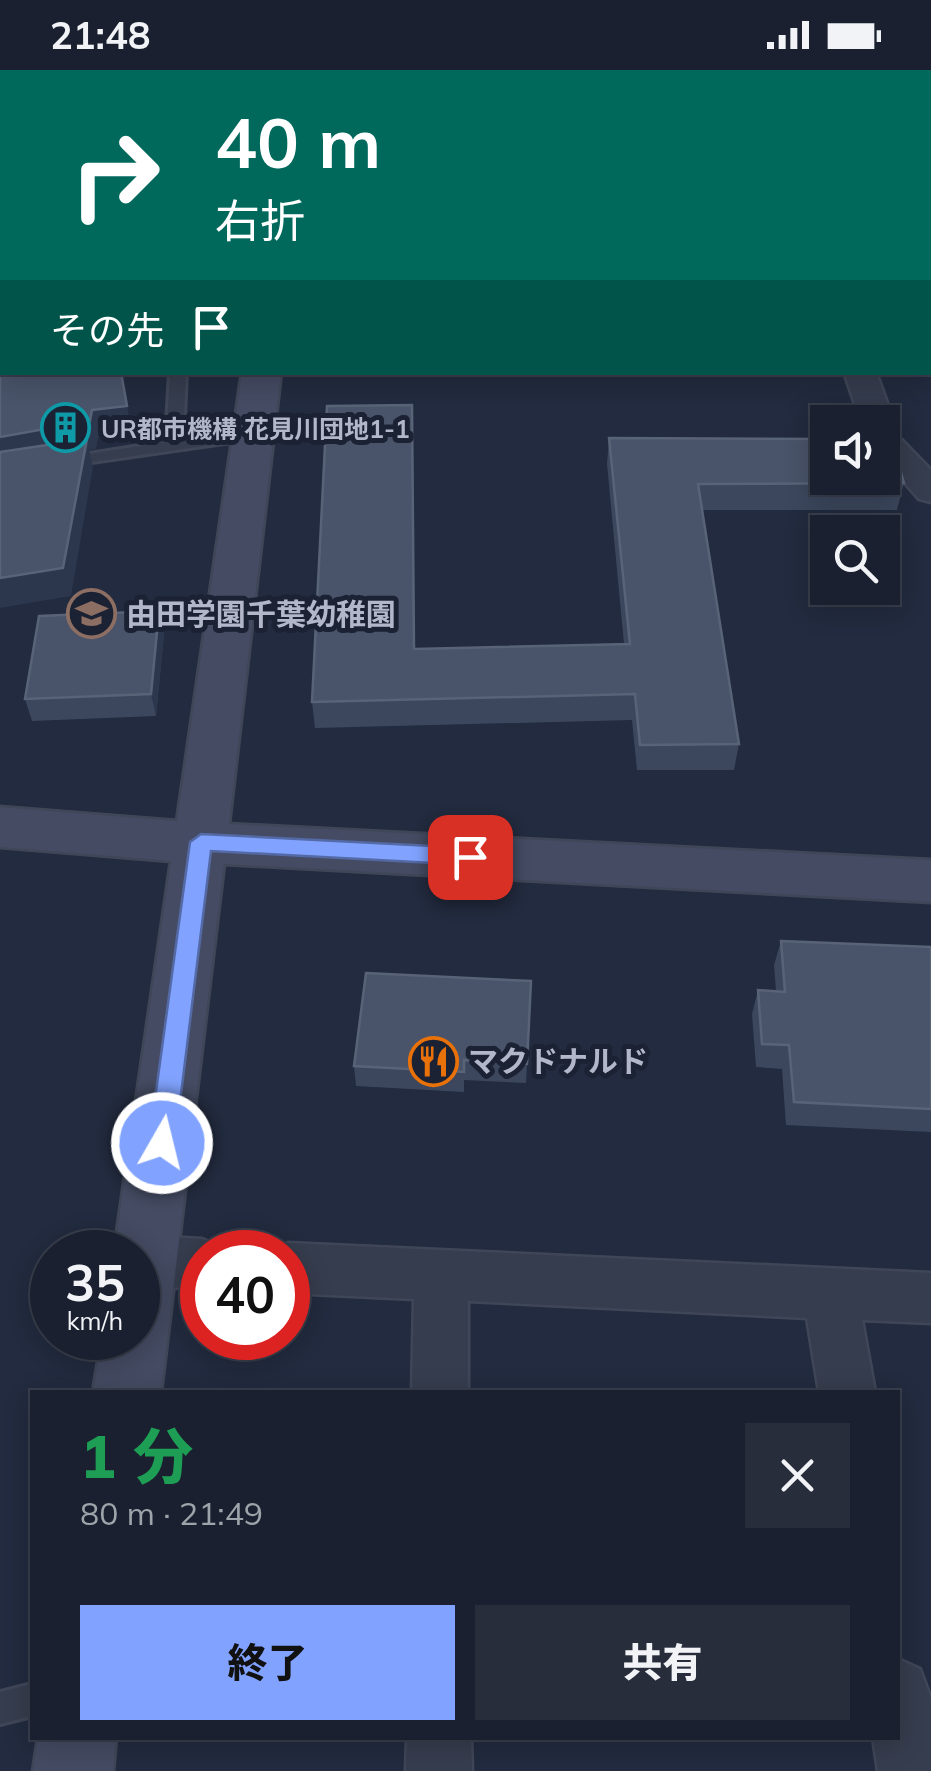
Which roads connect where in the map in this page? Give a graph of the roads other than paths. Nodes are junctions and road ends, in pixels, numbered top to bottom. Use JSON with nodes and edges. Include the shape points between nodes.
{"nodes":[{"id":1,"x":178,"y":375,"type":"edge"},
{"id":2,"x":262,"y":375,"type":"edge"},
{"id":3,"x":861,"y":375,"type":"edge"},
{"id":4,"x":871,"y":405,"type":"edge"},
{"id":5,"x":254,"y":434,"type":"junction"},
{"id":6,"x":174,"y":446,"type":"junction"},
{"id":7,"x":900,"y":456,"type":"edge"},
{"id":8,"x":38,"y":466,"type":"edge"},
{"id":9,"x":931,"y":491,"type":"edge"},
{"id":10,"x":0,"y":827,"type":"edge"},
{"id":11,"x":201,"y":842,"type":"junction"},
{"id":12,"x":931,"y":881,"type":"edge"},
{"id":13,"x":310,"y":1269,"type":"edge"},
{"id":14,"x":441,"y":1274,"type":"junction"},
{"id":15,"x":162,"y":1281,"type":"edge"},
{"id":16,"x":830,"y":1293,"type":"junction"},
{"id":17,"x":931,"y":1298,"type":"edge"},
{"id":18,"x":131,"y":1360,"type":"edge"},
{"id":19,"x":126,"y":1390,"type":"edge"},
{"id":20,"x":440,"y":1390,"type":"edge"},
{"id":21,"x":847,"y":1390,"type":"edge"},
{"id":22,"x":30,"y":1700,"type":"edge"},
{"id":23,"x":900,"y":1702,"type":"edge"},
{"id":24,"x":0,"y":1708,"type":"edge"},
{"id":25,"x":77,"y":1740,"type":"edge"},
{"id":26,"x":439,"y":1740,"type":"edge"},
{"id":27,"x":73,"y":1771,"type":"edge"},
{"id":28,"x":439,"y":1771,"type":"edge"},
{"id":29,"x":911,"y":1771,"type":"edge"}],
"edges":[{"from":1,"to":6,"type":"lane"},
{"from":2,"to":5,"type":"street"},
{"from":3,"to":4,"type":"street"},
{"from":5,"to":6,"type":"lane"},
{"from":5,"to":11,"type":"street"},
{"from":6,"to":8,"type":"lane"},
{"from":7,"to":9,"type":"street"},
{"from":10,"to":11,"type":"street"},
{"from":11,"to":12,"type":"street"},
{"from":11,"to":15,"type":"street"},
{"from":13,"to":14,"type":"street"},
{"from":14,"to":16,"type":"street"},
{"from":14,"to":20,"type":"street"},
{"from":16,"to":17,"type":"street"},
{"from":16,"to":21,"type":"street"},
{"from":18,"to":19,"type":"street"},
{"from":22,"to":24,"type":"lane"},
{"from":23,"to":29,"type":"street"},
{"from":25,"to":27,"type":"street"},
{"from":26,"to":28,"type":"street"}]}
